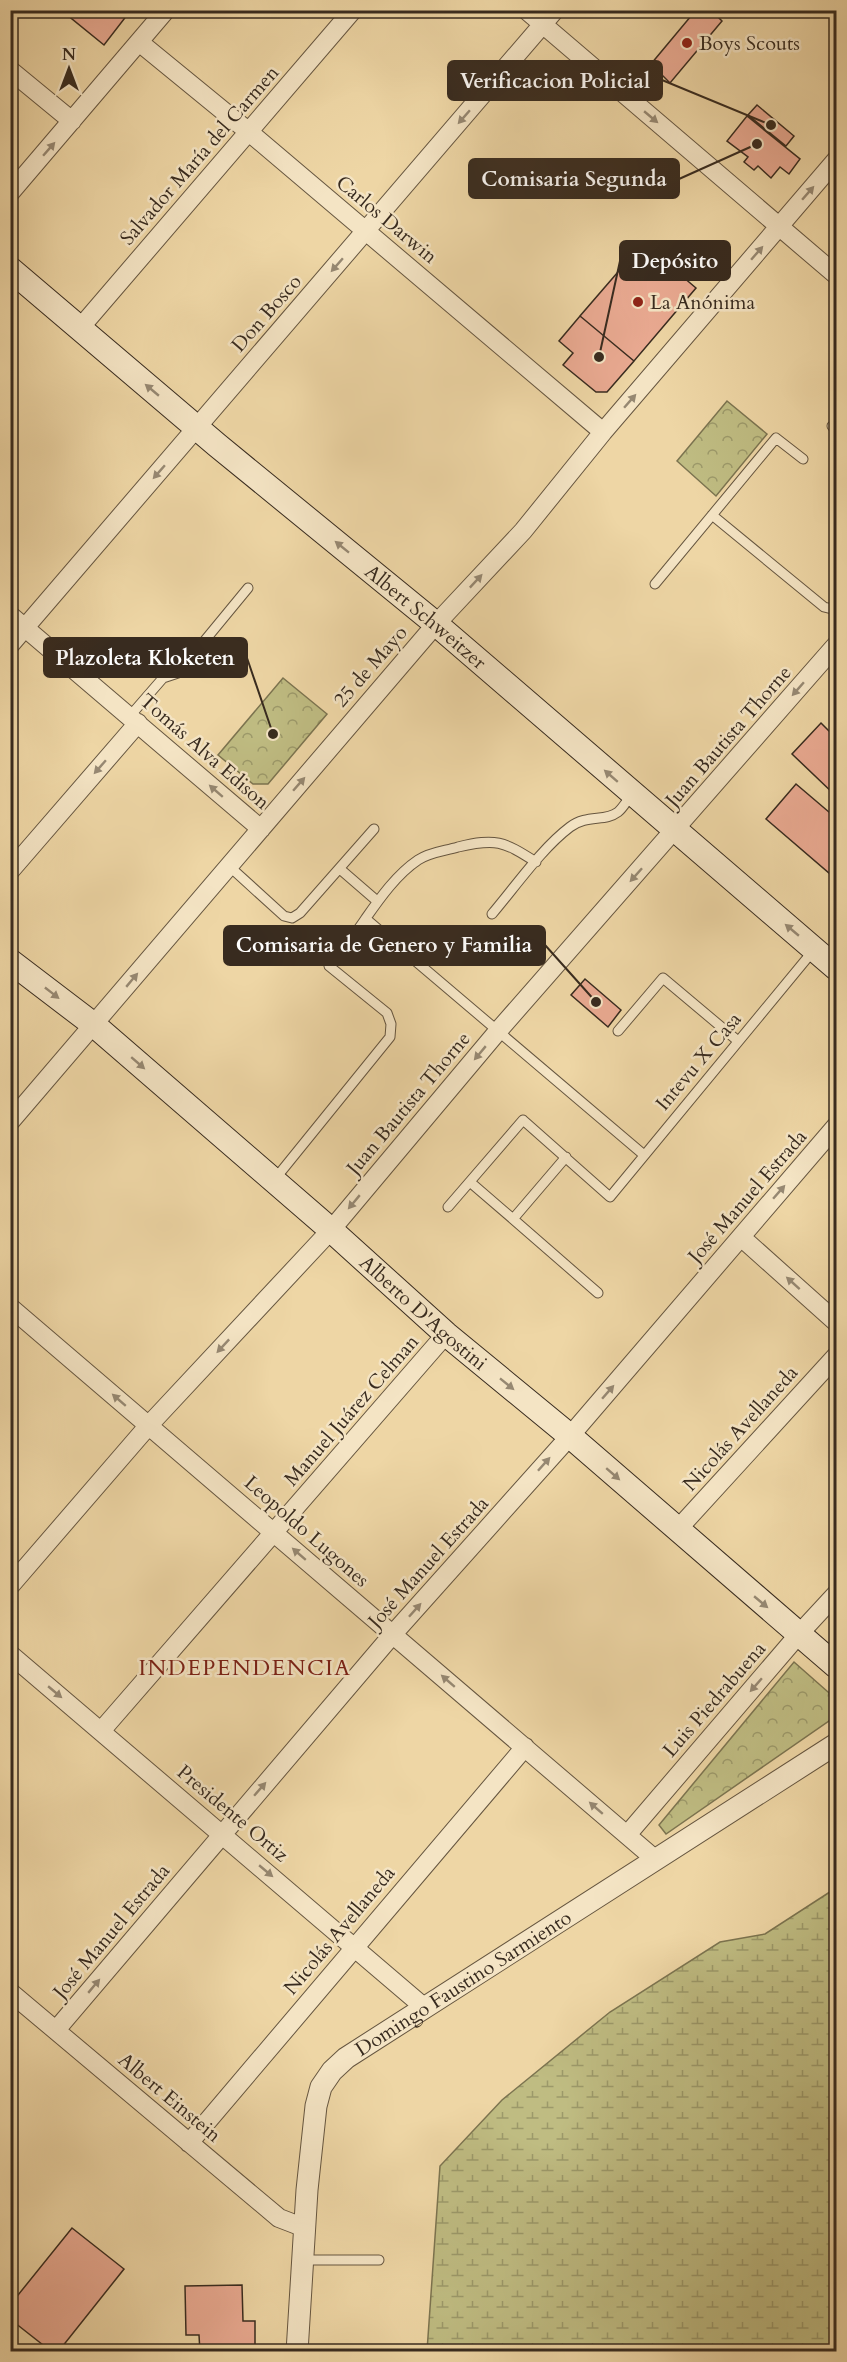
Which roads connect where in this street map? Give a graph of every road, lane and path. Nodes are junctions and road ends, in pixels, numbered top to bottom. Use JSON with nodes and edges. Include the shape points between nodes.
{"nodes":[{"id":1,"x":166,"y":10,"type":"edge"},
{"id":2,"x":353,"y":10,"type":"edge"},
{"id":3,"x":526,"y":10,"type":"edge"},
{"id":4,"x":555,"y":10,"type":"edge"},
{"id":5,"x":543,"y":25,"type":"junction"},
{"id":6,"x":139,"y":42,"type":"junction"},
{"id":7,"x":10,"y":70,"type":"edge"},
{"id":8,"x":72,"y":121,"type":"junction"},
{"id":9,"x":249,"y":132,"type":"junction"},
{"id":10,"x":837,"y":160,"type":"edge"},
{"id":11,"x":10,"y":193,"type":"edge"},
{"id":12,"x":780,"y":226,"type":"junction"},
{"id":13,"x":366,"y":231,"type":"junction"},
{"id":14,"x":10,"y":269,"type":"edge"},
{"id":15,"x":837,"y":275,"type":"edge"},
{"id":16,"x":80,"y":328,"type":"junction"},
{"id":17,"x":197,"y":428,"type":"junction"},
{"id":18,"x":603,"y":432,"type":"junction"},
{"id":19,"x":804,"y":459,"type":"dead end"},
{"id":20,"x":712,"y":515,"type":"junction"},
{"id":21,"x":655,"y":584,"type":"dead end"},
{"id":22,"x":248,"y":588,"type":"dead end"},
{"id":23,"x":837,"y":610,"type":"edge"},
{"id":24,"x":10,"y":615,"type":"edge"},
{"id":25,"x":436,"y":624,"type":"junction"},
{"id":26,"x":25,"y":628,"type":"junction"},
{"id":27,"x":10,"y":645,"type":"edge"},
{"id":28,"x":837,"y":645,"type":"edge"},
{"id":29,"x":134,"y":720,"type":"junction"},
{"id":30,"x":632,"y":794,"type":"junction"},
{"id":31,"x":261,"y":829,"type":"junction"},
{"id":32,"x":374,"y":829,"type":"dead end"},
{"id":33,"x":675,"y":831,"type":"junction"},
{"id":34,"x":536,"y":862,"type":"junction"},
{"id":35,"x":229,"y":866,"type":"junction"},
{"id":36,"x":340,"y":869,"type":"junction"},
{"id":37,"x":10,"y":871,"type":"edge"},
{"id":38,"x":377,"y":901,"type":"junction"},
{"id":39,"x":492,"y":914,"type":"dead end"},
{"id":40,"x":366,"y":919,"type":"junction"},
{"id":41,"x":815,"y":950,"type":"junction"},
{"id":42,"x":10,"y":961,"type":"edge"},
{"id":43,"x":837,"y":968,"type":"edge"},
{"id":44,"x":94,"y":1025,"type":"junction"},
{"id":45,"x":498,"y":1031,"type":"junction"},
{"id":46,"x":618,"y":1031,"type":"dead end"},
{"id":47,"x":738,"y":1041,"type":"junction"},
{"id":48,"x":10,"y":1122,"type":"edge"},
{"id":49,"x":837,"y":1126,"type":"edge"},
{"id":50,"x":644,"y":1155,"type":"junction"},
{"id":51,"x":566,"y":1157,"type":"junction"},
{"id":52,"x":274,"y":1180,"type":"junction"},
{"id":53,"x":470,"y":1182,"type":"junction"},
{"id":54,"x":448,"y":1207,"type":"dead end"},
{"id":55,"x":513,"y":1219,"type":"junction"},
{"id":56,"x":331,"y":1230,"type":"junction"},
{"id":57,"x":741,"y":1237,"type":"junction"},
{"id":58,"x":598,"y":1293,"type":"dead end"},
{"id":59,"x":10,"y":1307,"type":"edge"},
{"id":60,"x":837,"y":1322,"type":"edge"},
{"id":61,"x":446,"y":1334,"type":"junction"},
{"id":62,"x":837,"y":1356,"type":"edge"},
{"id":63,"x":149,"y":1425,"type":"junction"},
{"id":64,"x":570,"y":1436,"type":"junction"},
{"id":65,"x":677,"y":1530,"type":"junction"},
{"id":66,"x":275,"y":1533,"type":"junction"},
{"id":67,"x":10,"y":1586,"type":"edge"},
{"id":68,"x":837,"y":1594,"type":"edge"},
{"id":69,"x":393,"y":1634,"type":"junction"},
{"id":70,"x":799,"y":1634,"type":"junction"},
{"id":71,"x":10,"y":1654,"type":"edge"},
{"id":72,"x":837,"y":1666,"type":"edge"},
{"id":73,"x":101,"y":1731,"type":"junction"},
{"id":74,"x":837,"y":1743,"type":"edge"},
{"id":75,"x":525,"y":1747,"type":"junction"},
{"id":76,"x":222,"y":1833,"type":"junction"},
{"id":77,"x":627,"y":1834,"type":"junction"},
{"id":78,"x":656,"y":1860,"type":"junction"},
{"id":79,"x":354,"y":1946,"type":"junction"},
{"id":80,"x":10,"y":1992,"type":"edge"},
{"id":81,"x":425,"y":2008,"type":"junction"},
{"id":82,"x":56,"y":2030,"type":"junction"},
{"id":83,"x":189,"y":2143,"type":"junction"},
{"id":84,"x":305,"y":2228,"type":"junction"},
{"id":85,"x":302,"y":2260,"type":"junction"},
{"id":86,"x":379,"y":2260,"type":"dead end"},
{"id":87,"x":297,"y":2352,"type":"edge"}],
"edges":[{"from":1,"to":6,"type":"street"},
{"from":2,"to":9,"type":"street","name":"Salvador María del Carmen"},
{"from":3,"to":5,"type":"street"},
{"from":4,"to":5,"type":"street","name":"Don Bosco"},
{"from":5,"to":12,"type":"street","one_way":true},
{"from":5,"to":13,"type":"street","name":"Don Bosco","one_way":true},
{"from":6,"to":8,"type":"street"},
{"from":6,"to":9,"type":"street","name":"Carlos Darwin"},
{"from":7,"to":8,"type":"street"},
{"from":11,"to":8,"type":"street","one_way":true},
{"from":9,"to":13,"type":"street","name":"Carlos Darwin"},
{"from":9,"to":16,"type":"street","name":"Salvador María del Carmen"},
{"from":12,"to":10,"type":"street","name":"25 de Mayo","one_way":true},
{"from":12,"to":15,"type":"street"},
{"from":18,"to":12,"type":"street","name":"25 de Mayo","one_way":true},
{"from":13,"to":17,"type":"street","name":"Don Bosco","one_way":true},
{"from":13,"to":18,"type":"street","name":"Carlos Darwin"},
{"from":14,"to":16,"type":"main road","name":"Albert Schweitzer"},
{"from":17,"to":16,"type":"main road","name":"Albert Schweitzer","one_way":true},
{"from":25,"to":17,"type":"main road","name":"Albert Schweitzer","one_way":true},
{"from":17,"to":26,"type":"street","name":"Don Bosco","one_way":true},
{"from":25,"to":18,"type":"street","name":"25 de Mayo","one_way":true,"via":[[523,531]]},
{"from":19,"to":20,"type":"lane","via":[[777,438]]},
{"from":20,"to":21,"type":"lane"},
{"from":20,"to":23,"type":"lane","via":[[824,607]]},
{"from":22,"to":29,"type":"lane","via":[[178,673],[163,678]]},
{"from":24,"to":26,"type":"street","name":"Tomás Alva Edison"},
{"from":30,"to":25,"type":"main road","name":"Albert Schweitzer","one_way":true},
{"from":31,"to":25,"type":"street","name":"25 de Mayo","one_way":true},
{"from":26,"to":27,"type":"street","name":"Don Bosco"},
{"from":26,"to":29,"type":"street","name":"Tomás Alva Edison"},
{"from":28,"to":33,"type":"street","name":"Juan Bautista Thorne","one_way":true},
{"from":31,"to":29,"type":"street","name":"Tomás Alva Edison","one_way":true},
{"from":29,"to":37,"type":"street","one_way":true},
{"from":30,"to":33,"type":"main road","name":"Albert Schweitzer"},
{"from":30,"to":34,"type":"lane","via":[[618,812],[583,819],[569,827]]},
{"from":31,"to":35,"type":"street","name":"25 de Mayo"},
{"from":32,"to":36,"type":"lane"},
{"from":41,"to":33,"type":"main road","name":"Albert Schweitzer","one_way":true},
{"from":33,"to":45,"type":"street","name":"Juan Bautista Thorne","one_way":true},
{"from":34,"to":38,"type":"lane","via":[[509,845],[479,842],[419,859]]},
{"from":34,"to":39,"type":"lane"},
{"from":35,"to":36,"type":"lane","via":[[284,916],[292,918]]},
{"from":44,"to":35,"type":"street","name":"25 de Mayo","one_way":true},
{"from":36,"to":38,"type":"lane"},
{"from":38,"to":40,"type":"lane"},
{"from":40,"to":45,"type":"lane"},
{"from":40,"to":52,"type":"lane","via":[[329,966],[387,1013],[390,1037]]},
{"from":41,"to":43,"type":"main road","name":"Albert Schweitzer"},
{"from":41,"to":47,"type":"lane","name":"Intevu X Casa"},
{"from":42,"to":44,"type":"main road","name":"Alberto D'Agostini","one_way":true},
{"from":44,"to":48,"type":"street","name":"25 de Mayo"},
{"from":44,"to":52,"type":"main road","name":"Alberto D'Agostini","one_way":true},
{"from":45,"to":50,"type":"lane"},
{"from":45,"to":56,"type":"street","name":"Juan Bautista Thorne","one_way":true},
{"from":46,"to":47,"type":"lane","via":[[663,978]]},
{"from":47,"to":50,"type":"lane","name":"Intevu X Casa"},
{"from":57,"to":49,"type":"street","name":"José Manuel Estrada","one_way":true},
{"from":50,"to":51,"type":"lane","name":"Intevu X Casa","via":[[610,1197]]},
{"from":51,"to":53,"type":"lane","via":[[523,1120]]},
{"from":51,"to":55,"type":"lane"},
{"from":52,"to":56,"type":"main road","name":"Alberto D'Agostini"},
{"from":53,"to":54,"type":"lane"},
{"from":53,"to":55,"type":"lane"},
{"from":55,"to":58,"type":"lane"},
{"from":56,"to":61,"type":"main road","name":"Alberto D'Agostini"},
{"from":56,"to":63,"type":"street","name":"Juan Bautista Thorne","one_way":true},
{"from":60,"to":57,"type":"street","one_way":true},
{"from":64,"to":57,"type":"street","name":"José Manuel Estrada","one_way":true},
{"from":63,"to":59,"type":"street","name":"Leopoldo Lugones","one_way":true},
{"from":61,"to":64,"type":"main road","name":"Alberto D'Agostini","one_way":true},
{"from":61,"to":66,"type":"street","name":"Manuel Juárez Celman"},
{"from":62,"to":65,"type":"street","name":"Nicolás Avellaneda"},
{"from":63,"to":66,"type":"street","name":"Leopoldo Lugones"},
{"from":63,"to":67,"type":"street","name":"Juan Bautista Thorne"},
{"from":64,"to":65,"type":"main road","name":"Alberto D'Agostini","one_way":true},
{"from":69,"to":64,"type":"street","name":"José Manuel Estrada","one_way":true},
{"from":65,"to":70,"type":"main road","name":"Alberto D'Agostini","one_way":true},
{"from":69,"to":66,"type":"street","name":"Leopoldo Lugones","one_way":true},
{"from":66,"to":73,"type":"street","name":"Manuel Juárez Celman"},
{"from":68,"to":70,"type":"street","name":"Luis Piedrabuena"},
{"from":75,"to":69,"type":"street","name":"Leopoldo Lugones","one_way":true},
{"from":76,"to":69,"type":"street","name":"José Manuel Estrada","one_way":true},
{"from":70,"to":72,"type":"main road","name":"Alberto D'Agostini"},
{"from":70,"to":77,"type":"street","name":"Luis Piedrabuena","one_way":true},
{"from":71,"to":73,"type":"street","name":"Presidente Ortiz","one_way":true},
{"from":73,"to":76,"type":"street","name":"Presidente Ortiz"},
{"from":74,"to":78,"type":"street","name":"Domingo Faustino Sarmiento"},
{"from":77,"to":75,"type":"street","name":"Leopoldo Lugones","one_way":true},
{"from":75,"to":79,"type":"street","name":"Nicolás Avellaneda"},
{"from":76,"to":79,"type":"street","name":"Presidente Ortiz","one_way":true},
{"from":82,"to":76,"type":"street","name":"José Manuel Estrada","one_way":true},
{"from":77,"to":78,"type":"street","name":"Leopoldo Lugones"},
{"from":78,"to":81,"type":"street","name":"Domingo Faustino Sarmiento"},
{"from":79,"to":81,"type":"street","name":"Presidente Ortiz"},
{"from":79,"to":83,"type":"street","name":"Nicolás Avellaneda"},
{"from":80,"to":82,"type":"street","name":"Albert Einstein"},
{"from":81,"to":84,"type":"street","name":"Domingo Faustino Sarmiento","via":[[346,2058],[321,2087]]},
{"from":82,"to":83,"type":"street","name":"Albert Einstein"},
{"from":83,"to":84,"type":"street","name":"Albert Einstein","via":[[279,2218]]},
{"from":84,"to":85,"type":"street","name":"Domingo Faustino Sarmiento"},
{"from":85,"to":86,"type":"lane"},
{"from":85,"to":87,"type":"street","name":"Domingo Faustino Sarmiento"}]}
